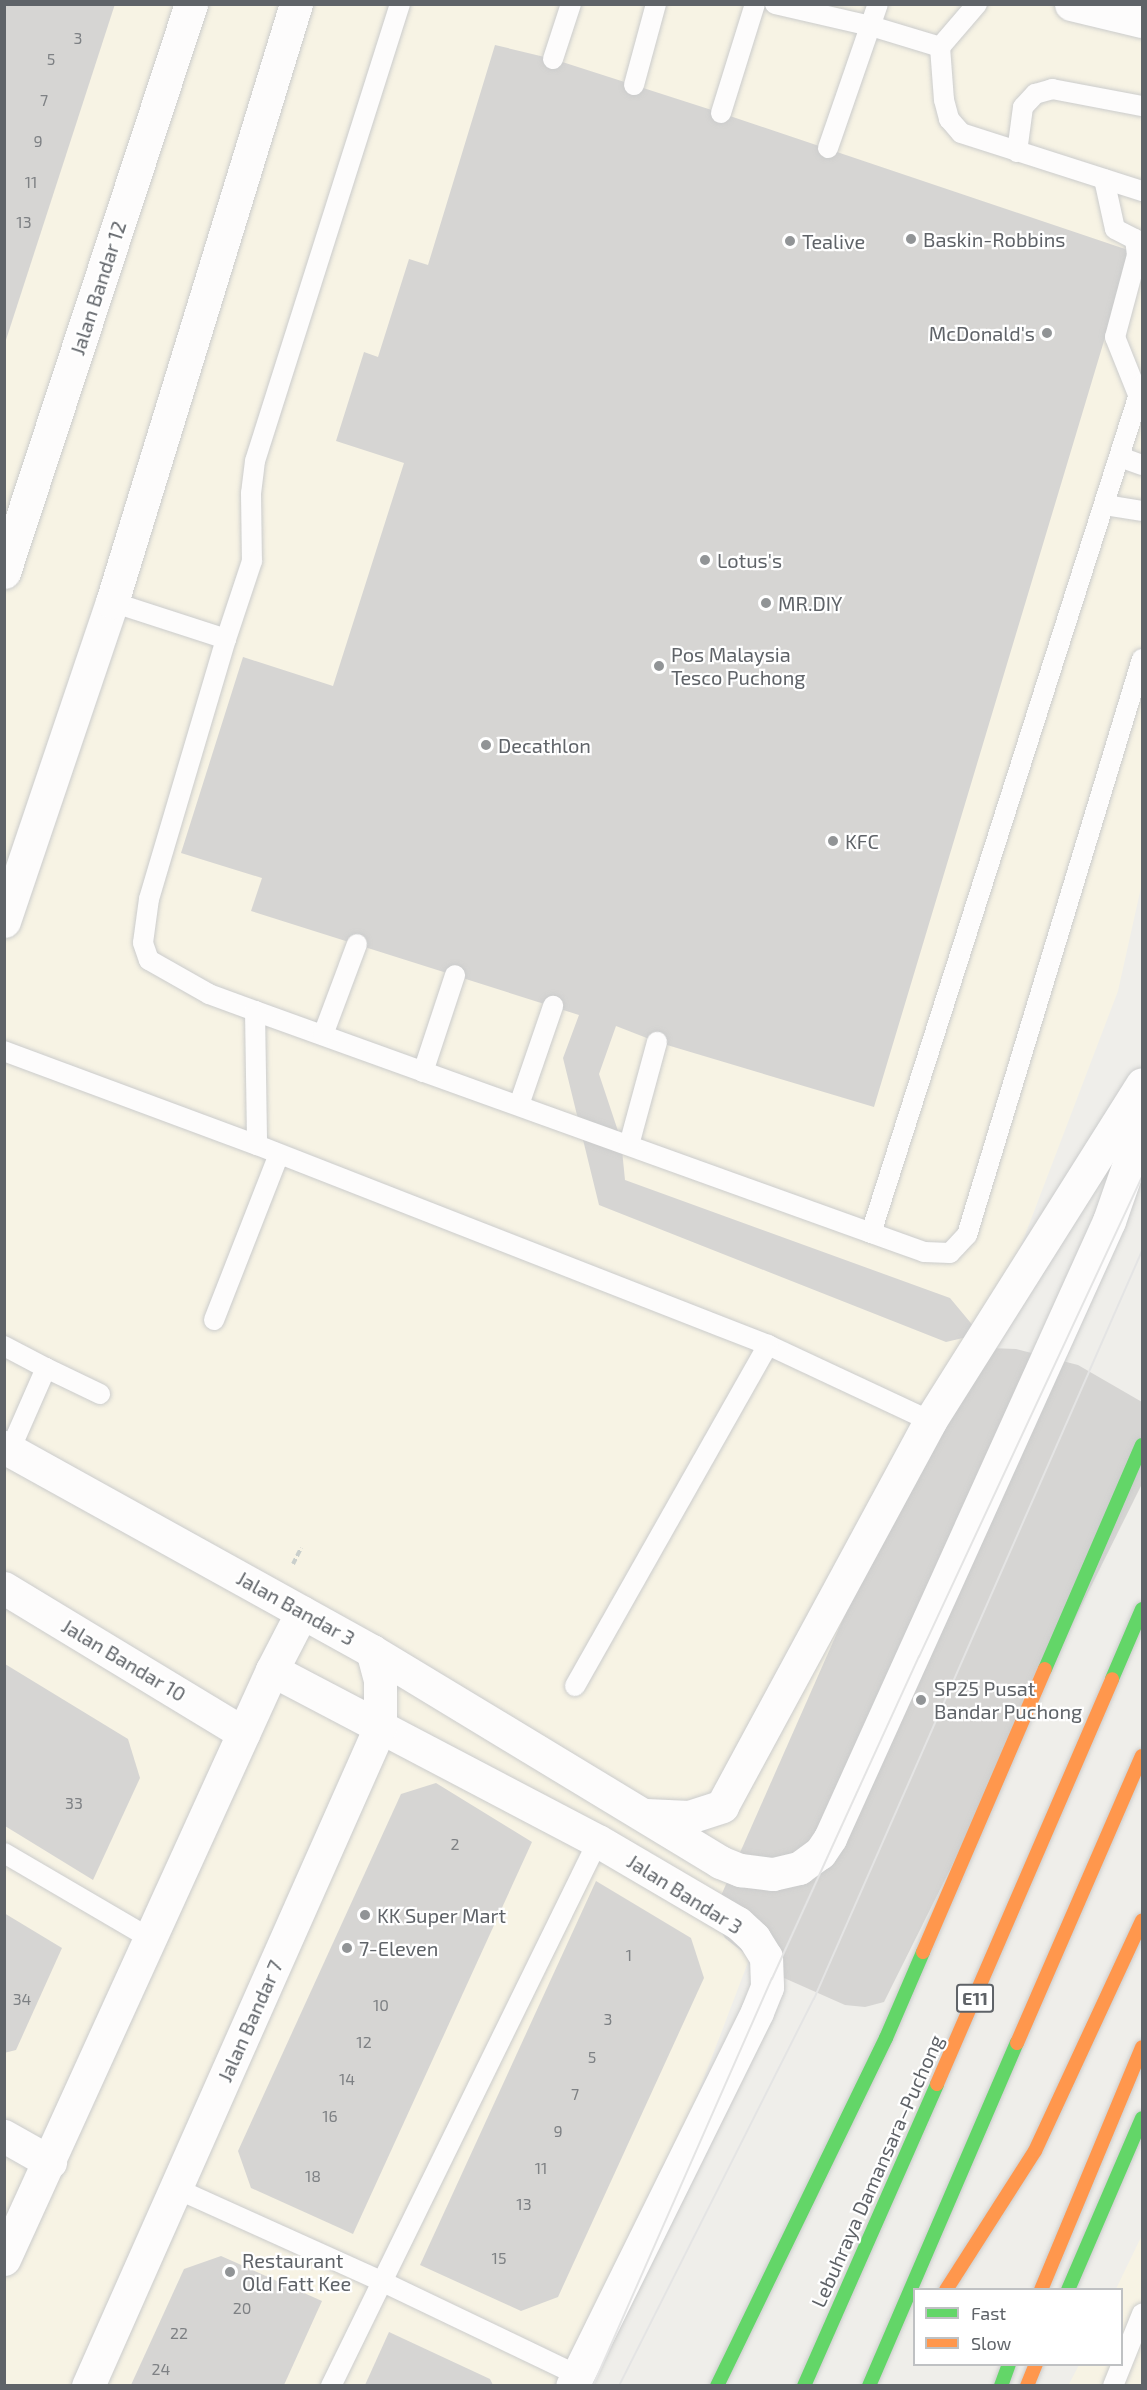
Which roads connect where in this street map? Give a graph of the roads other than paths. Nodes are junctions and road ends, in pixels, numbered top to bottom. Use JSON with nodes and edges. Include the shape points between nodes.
{"nodes":[{"id":1,"x":191,"y":4,"type":"edge"},
{"id":2,"x":296,"y":4,"type":"edge"},
{"id":3,"x":400,"y":4,"type":"edge"},
{"id":4,"x":571,"y":4,"type":"edge"},
{"id":5,"x":656,"y":4,"type":"edge"},
{"id":6,"x":755,"y":4,"type":"edge"},
{"id":7,"x":775,"y":4,"type":"edge"},
{"id":8,"x":878,"y":4,"type":"edge"},
{"id":9,"x":977,"y":4,"type":"edge"},
{"id":10,"x":1071,"y":4,"type":"edge"},
{"id":11,"x":1143,"y":21,"type":"edge"},
{"id":12,"x":871,"y":26,"type":"junction"},
{"id":13,"x":940,"y":47,"type":"junction"},
{"id":14,"x":553,"y":59,"type":"dead end"},
{"id":15,"x":634,"y":85,"type":"dead end"},
{"id":16,"x":1143,"y":106,"type":"edge"},
{"id":17,"x":721,"y":113,"type":"dead end"},
{"id":18,"x":828,"y":148,"type":"dead end"},
{"id":19,"x":1017,"y":152,"type":"junction"},
{"id":20,"x":1104,"y":179,"type":"junction"},
{"id":21,"x":1143,"y":191,"type":"edge"},
{"id":22,"x":1141,"y":391,"type":"edge"},
{"id":23,"x":1120,"y":457,"type":"junction"},
{"id":24,"x":1143,"y":465,"type":"edge"},
{"id":25,"x":1105,"y":505,"type":"junction"},
{"id":26,"x":1143,"y":511,"type":"edge"},
{"id":27,"x":6,"y":561,"type":"edge"},
{"id":28,"x":112,"y":602,"type":"junction"},
{"id":29,"x":226,"y":639,"type":"junction"},
{"id":30,"x":1143,"y":659,"type":"edge"},
{"id":31,"x":4,"y":921,"type":"edge"},
{"id":32,"x":357,"y":944,"type":"dead end"},
{"id":33,"x":455,"y":975,"type":"dead end"},
{"id":34,"x":553,"y":1006,"type":"dead end"},
{"id":35,"x":255,"y":1011,"type":"junction"},
{"id":36,"x":323,"y":1035,"type":"junction"},
{"id":37,"x":657,"y":1042,"type":"dead end"},
{"id":38,"x":4,"y":1051,"type":"edge"},
{"id":39,"x":423,"y":1072,"type":"junction"},
{"id":40,"x":1143,"y":1084,"type":"edge"},
{"id":41,"x":519,"y":1105,"type":"junction"},
{"id":42,"x":1143,"y":1126,"type":"edge"},
{"id":43,"x":257,"y":1145,"type":"junction"},
{"id":44,"x":629,"y":1145,"type":"junction"},
{"id":45,"x":279,"y":1154,"type":"junction"},
{"id":46,"x":871,"y":1233,"type":"junction"},
{"id":47,"x":214,"y":1320,"type":"dead end"},
{"id":48,"x":768,"y":1345,"type":"junction"},
{"id":49,"x":4,"y":1346,"type":"edge"},
{"id":50,"x":46,"y":1368,"type":"junction"},
{"id":51,"x":100,"y":1394,"type":"dead end"},
{"id":52,"x":930,"y":1421,"type":"junction"},
{"id":53,"x":1143,"y":1445,"type":"edge"},
{"id":54,"x":7,"y":1449,"type":"edge"},
{"id":55,"x":4,"y":1588,"type":"edge"},
{"id":56,"x":1143,"y":1609,"type":"edge"},
{"id":57,"x":302,"y":1612,"type":"junction"},
{"id":58,"x":372,"y":1651,"type":"junction"},
{"id":59,"x":272,"y":1670,"type":"junction"},
{"id":60,"x":575,"y":1686,"type":"dead end"},
{"id":61,"x":380,"y":1727,"type":"junction"},
{"id":62,"x":243,"y":1733,"type":"junction"},
{"id":63,"x":1143,"y":1756,"type":"edge"},
{"id":64,"x":641,"y":1815,"type":"junction"},
{"id":65,"x":598,"y":1841,"type":"junction"},
{"id":66,"x":4,"y":1853,"type":"edge"},
{"id":67,"x":1143,"y":1922,"type":"edge"},
{"id":68,"x":151,"y":1939,"type":"junction"},
{"id":69,"x":1143,"y":2047,"type":"edge"},
{"id":70,"x":1143,"y":2118,"type":"edge"},
{"id":71,"x":4,"y":2136,"type":"edge"},
{"id":72,"x":50,"y":2162,"type":"junction"},
{"id":73,"x":175,"y":2188,"type":"junction"},
{"id":74,"x":4,"y":2259,"type":"edge"},
{"id":75,"x":381,"y":2281,"type":"junction"},
{"id":76,"x":947,"y":2288,"type":"edge"},
{"id":77,"x":1041,"y":2288,"type":"edge"},
{"id":78,"x":1068,"y":2288,"type":"edge"},
{"id":79,"x":1143,"y":2314,"type":"edge"},
{"id":80,"x":1123,"y":2361,"type":"edge"},
{"id":81,"x":1008,"y":2366,"type":"edge"},
{"id":82,"x":1035,"y":2366,"type":"edge"},
{"id":83,"x":1121,"y":2366,"type":"edge"},
{"id":84,"x":574,"y":2380,"type":"edge"},
{"id":85,"x":88,"y":2385,"type":"edge"},
{"id":86,"x":331,"y":2385,"type":"edge"},
{"id":87,"x":717,"y":2385,"type":"edge"},
{"id":88,"x":804,"y":2385,"type":"edge"},
{"id":89,"x":869,"y":2385,"type":"edge"},
{"id":90,"x":1001,"y":2385,"type":"edge"},
{"id":91,"x":1026,"y":2385,"type":"edge"},
{"id":92,"x":1113,"y":2385,"type":"edge"}],
"edges":[{"from":1,"to":27,"type":"street","name":"Jalan Bandar 12"},
{"from":2,"to":28,"type":"street"},
{"from":3,"to":29,"type":"lane","via":[[255,461],[251,493],[252,561]]},
{"from":4,"to":14,"type":"lane"},
{"from":5,"to":15,"type":"lane"},
{"from":6,"to":17,"type":"lane"},
{"from":7,"to":12,"type":"lane"},
{"from":8,"to":12,"type":"lane"},
{"from":9,"to":13,"type":"lane"},
{"from":10,"to":11,"type":"street"},
{"from":12,"to":13,"type":"lane"},
{"from":12,"to":18,"type":"lane"},
{"from":13,"to":19,"type":"lane","via":[[948,119],[961,133]]},
{"from":16,"to":19,"type":"lane","via":[[1052,89],[1035,94],[1023,107]]},
{"from":19,"to":20,"type":"lane"},
{"from":20,"to":21,"type":"lane"},
{"from":20,"to":22,"type":"lane","via":[[1114,229],[1135,238],[1137,255],[1115,337]]},
{"from":22,"to":23,"type":"lane"},
{"from":23,"to":24,"type":"lane"},
{"from":23,"to":25,"type":"lane"},
{"from":25,"to":26,"type":"lane"},
{"from":25,"to":46,"type":"lane"},
{"from":28,"to":29,"type":"lane"},
{"from":28,"to":31,"type":"street"},
{"from":29,"to":35,"type":"lane","via":[[149,899],[143,943],[149,960],[209,994]]},
{"from":30,"to":46,"type":"lane","via":[[967,1235],[950,1253],[924,1252]]},
{"from":32,"to":36,"type":"lane"},
{"from":33,"to":39,"type":"lane"},
{"from":34,"to":41,"type":"lane"},
{"from":35,"to":36,"type":"lane"},
{"from":35,"to":43,"type":"lane"},
{"from":36,"to":39,"type":"lane"},
{"from":37,"to":44,"type":"lane"},
{"from":38,"to":43,"type":"lane"},
{"from":39,"to":41,"type":"lane"},
{"from":40,"to":52,"type":"street"},
{"from":41,"to":44,"type":"lane"},
{"from":42,"to":64,"type":"street","name":"Jalan Bandar 3","via":[[1109,1221],[820,1853],[799,1868],[773,1875],[740,1870]]},
{"from":43,"to":45,"type":"lane"},
{"from":44,"to":46,"type":"lane"},
{"from":45,"to":47,"type":"lane"},
{"from":45,"to":48,"type":"lane"},
{"from":48,"to":52,"type":"lane"},
{"from":48,"to":60,"type":"lane"},
{"from":49,"to":50,"type":"lane"},
{"from":50,"to":51,"type":"lane"},
{"from":50,"to":54,"type":"lane"},
{"from":52,"to":64,"type":"street","via":[[722,1806],[689,1817]]},
{"from":53,"to":87,"type":"highway","via":[[886,2038]]},
{"from":54,"to":57,"type":"street","name":"Jalan Bandar 3"},
{"from":55,"to":62,"type":"street","name":"Jalan Bandar 10"},
{"from":56,"to":88,"type":"highway","name":"Lebuhraya Damansara–Puchong","number":"E11"},
{"from":57,"to":58,"type":"street","name":"Jalan Bandar 3"},
{"from":57,"to":59,"type":"street"},
{"from":58,"to":61,"type":"street","name":"Jalan Bandar 7","via":[[380,1680]]},
{"from":58,"to":64,"type":"street","name":"Jalan Bandar 3"},
{"from":59,"to":61,"type":"street","name":"Jalan Bandar 3"},
{"from":59,"to":62,"type":"street"},
{"from":61,"to":65,"type":"street","name":"Jalan Bandar 3"},
{"from":61,"to":73,"type":"street","name":"Jalan Bandar 7"},
{"from":62,"to":68,"type":"street"},
{"from":63,"to":89,"type":"highway"},
{"from":65,"to":75,"type":"lane"},
{"from":65,"to":84,"type":"street","name":"Jalan Bandar 3","via":[[738,1923],[766,1957],[767,1987]]},
{"from":66,"to":68,"type":"lane"},
{"from":67,"to":76,"type":"highway","via":[[1035,2151]]},
{"from":68,"to":72,"type":"street"},
{"from":69,"to":77,"type":"highway"},
{"from":70,"to":78,"type":"highway"},
{"from":71,"to":72,"type":"street"},
{"from":72,"to":74,"type":"street"},
{"from":73,"to":75,"type":"lane"},
{"from":73,"to":85,"type":"street","name":"Jalan Bandar 7"},
{"from":75,"to":84,"type":"lane"},
{"from":75,"to":86,"type":"lane"},
{"from":79,"to":80,"type":"lane"},
{"from":81,"to":90,"type":"highway"},
{"from":82,"to":91,"type":"highway"},
{"from":83,"to":92,"type":"lane"}]}
